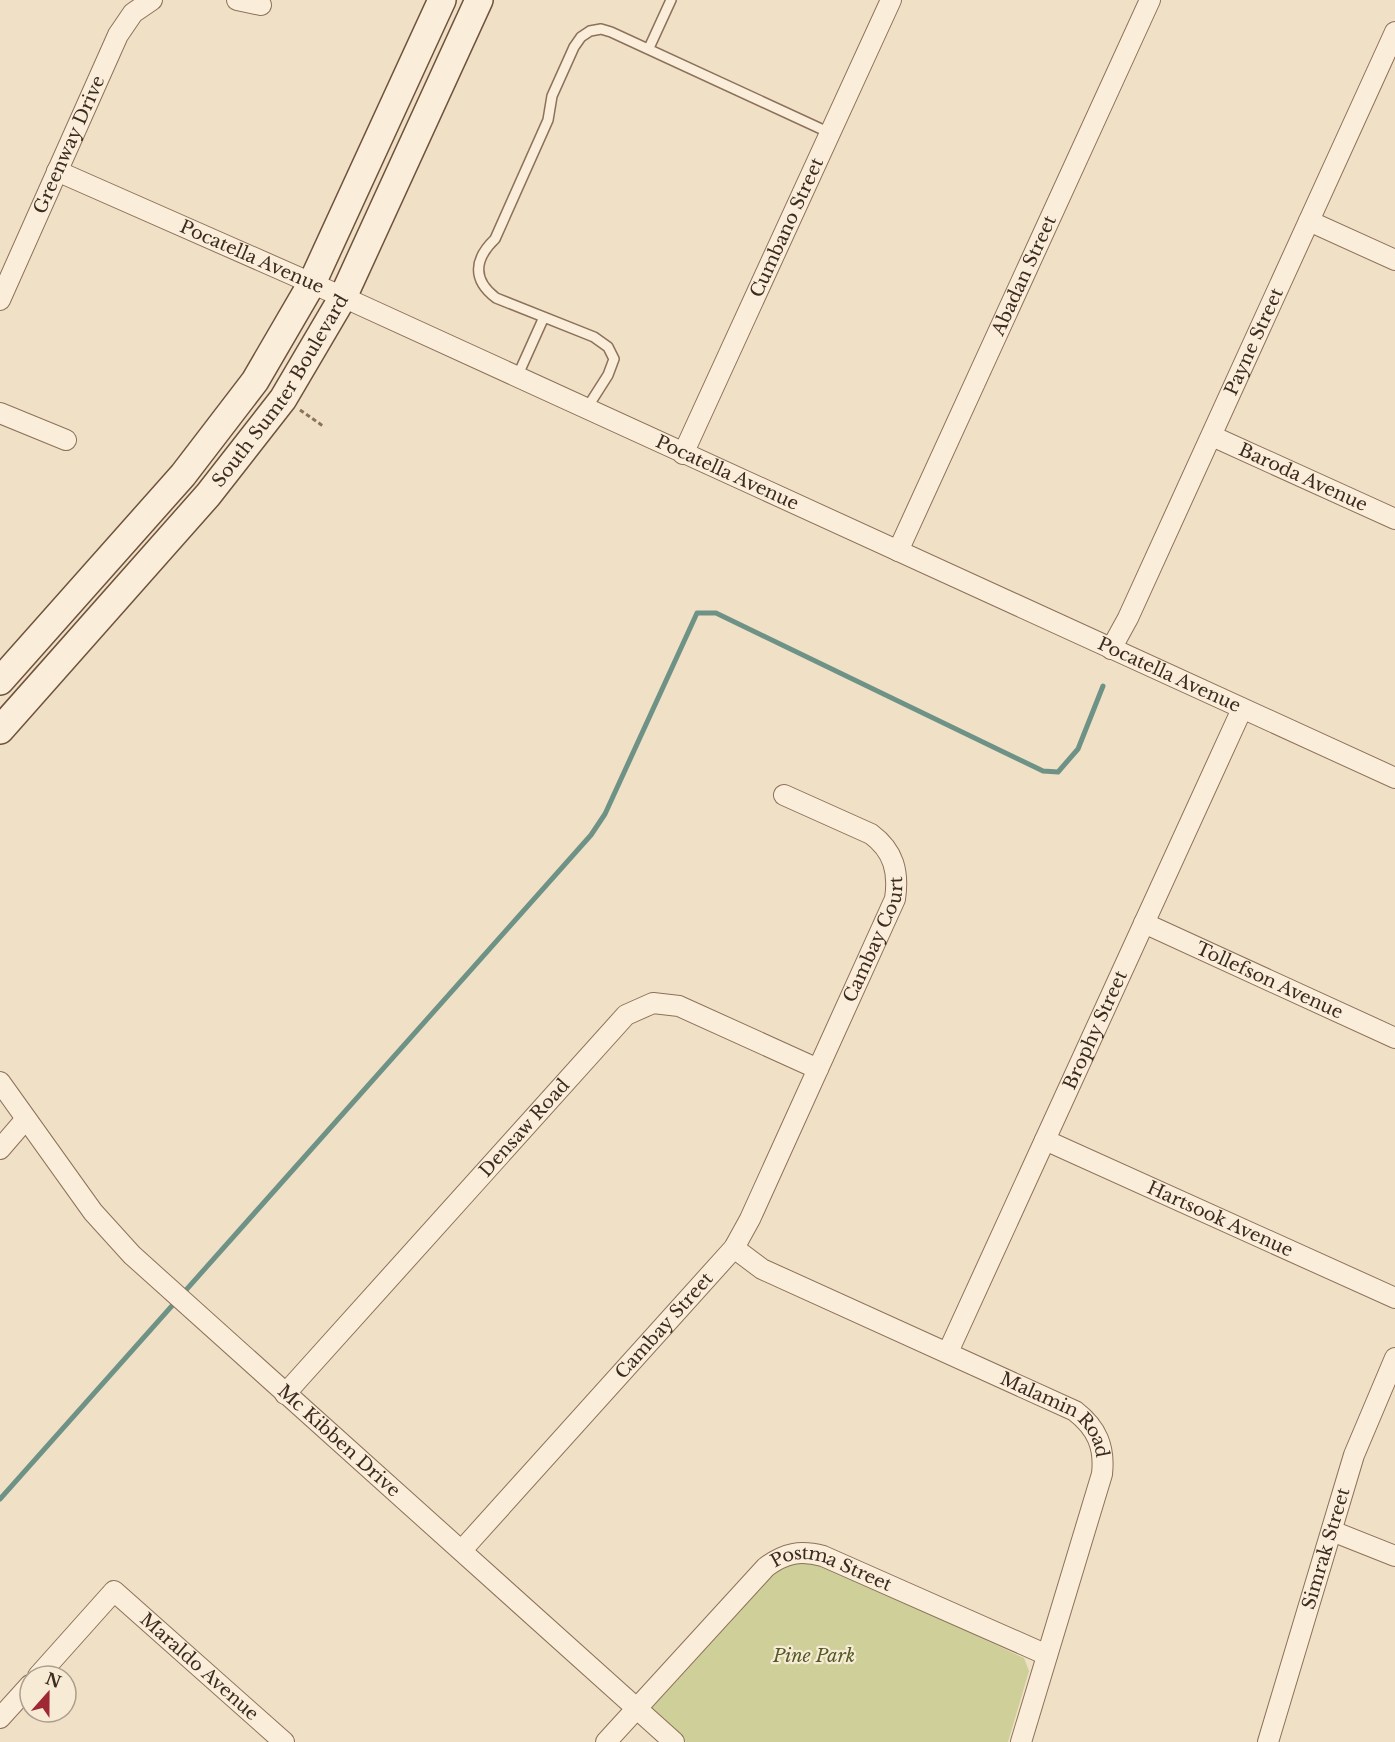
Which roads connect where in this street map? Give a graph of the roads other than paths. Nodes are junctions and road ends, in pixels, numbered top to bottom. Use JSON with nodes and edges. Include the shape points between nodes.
{"nodes":[{"id":1,"x":152,"y":0,"type":"edge"},
{"id":2,"x":237,"y":0,"type":"edge"},
{"id":3,"x":442,"y":0,"type":"edge"},
{"id":4,"x":480,"y":0,"type":"edge"},
{"id":5,"x":671,"y":0,"type":"edge"},
{"id":6,"x":891,"y":0,"type":"edge"},
{"id":7,"x":1150,"y":0,"type":"edge"},
{"id":8,"x":261,"y":5,"type":"dead end"},
{"id":9,"x":1395,"y":33,"type":"edge"},
{"id":10,"x":649,"y":48,"type":"junction"},
{"id":11,"x":830,"y":133,"type":"junction"},
{"id":12,"x":57,"y":171,"type":"junction"},
{"id":13,"x":1309,"y":221,"type":"junction"},
{"id":14,"x":1395,"y":260,"type":"edge"},
{"id":15,"x":312,"y":283,"type":"junction"},
{"id":16,"x":343,"y":297,"type":"junction"},
{"id":17,"x":0,"y":300,"type":"edge"},
{"id":18,"x":544,"y":317,"type":"junction"},
{"id":19,"x":517,"y":377,"type":"junction"},
{"id":20,"x":586,"y":409,"type":"junction"},
{"id":21,"x":0,"y":413,"type":"edge"},
{"id":22,"x":1212,"y":436,"type":"junction"},
{"id":23,"x":66,"y":440,"type":"dead end"},
{"id":24,"x":683,"y":454,"type":"junction"},
{"id":25,"x":1395,"y":519,"type":"edge"},
{"id":26,"x":898,"y":551,"type":"junction"},
{"id":27,"x":1111,"y":649,"type":"junction"},
{"id":28,"x":0,"y":681,"type":"edge"},
{"id":29,"x":1242,"y":709,"type":"junction"},
{"id":30,"x":0,"y":730,"type":"edge"},
{"id":31,"x":1395,"y":778,"type":"edge"},
{"id":32,"x":784,"y":795,"type":"dead end"},
{"id":33,"x":1144,"y":923,"type":"junction"},
{"id":34,"x":1395,"y":1038,"type":"edge"},
{"id":35,"x":818,"y":1069,"type":"junction"},
{"id":36,"x":0,"y":1082,"type":"edge"},
{"id":37,"x":0,"y":1098,"type":"edge"},
{"id":38,"x":25,"y":1120,"type":"junction"},
{"id":39,"x":1045,"y":1140,"type":"junction"},
{"id":40,"x":0,"y":1149,"type":"edge"},
{"id":41,"x":734,"y":1248,"type":"junction"},
{"id":42,"x":1395,"y":1298,"type":"edge"},
{"id":43,"x":948,"y":1352,"type":"junction"},
{"id":44,"x":1395,"y":1358,"type":"edge"},
{"id":45,"x":285,"y":1394,"type":"junction"},
{"id":46,"x":1332,"y":1532,"type":"junction"},
{"id":47,"x":462,"y":1550,"type":"junction"},
{"id":48,"x":1395,"y":1556,"type":"edge"},
{"id":49,"x":1047,"y":1655,"type":"junction"},
{"id":50,"x":49,"y":1664,"type":"edge"},
{"id":51,"x":18,"y":1698,"type":"edge"},
{"id":52,"x":636,"y":1708,"type":"junction"},
{"id":53,"x":0,"y":1718,"type":"edge"},
{"id":54,"x":284,"y":1742,"type":"edge"},
{"id":55,"x":606,"y":1742,"type":"edge"},
{"id":56,"x":674,"y":1742,"type":"edge"},
{"id":57,"x":1021,"y":1742,"type":"edge"},
{"id":58,"x":1268,"y":1742,"type":"edge"}],
"edges":[{"from":1,"to":12,"type":"street","name":"Greenway Drive","via":[[122,27]]},
{"from":2,"to":8,"type":"street"},
{"from":3,"to":15,"type":"main road","name":"South Sumter Boulevard"},
{"from":4,"to":16,"type":"main road","name":"South Sumter Boulevard"},
{"from":5,"to":10,"type":"lane"},
{"from":6,"to":11,"type":"street","name":"Cumbano Street"},
{"from":7,"to":26,"type":"street","name":"Abadan Street"},
{"from":9,"to":13,"type":"street","name":"Payne Street"},
{"from":10,"to":11,"type":"lane"},
{"from":10,"to":18,"type":"lane","via":[[601,29],[581,37],[552,96],[548,120],[500,228],[481,256],[477,272],[486,291]]},
{"from":11,"to":24,"type":"street","name":"Cumbano Street"},
{"from":12,"to":15,"type":"street","name":"Pocatella Avenue"},
{"from":12,"to":17,"type":"street","name":"Greenway Drive"},
{"from":13,"to":14,"type":"street"},
{"from":13,"to":22,"type":"street","name":"Payne Street"},
{"from":15,"to":16,"type":"street","name":"Pocatella Avenue"},
{"from":15,"to":28,"type":"main road","name":"South Sumter Boulevard","via":[[280,341],[220,430]]},
{"from":16,"to":19,"type":"street","name":"Pocatella Avenue"},
{"from":16,"to":30,"type":"main road","name":"South Sumter Boulevard","via":[[283,399],[208,495]]},
{"from":18,"to":19,"type":"lane"},
{"from":18,"to":20,"type":"lane","via":[[594,338],[608,347],[614,359]]},
{"from":19,"to":20,"type":"street","name":"Pocatella Avenue"},
{"from":20,"to":24,"type":"street","name":"Pocatella Avenue"},
{"from":21,"to":23,"type":"street"},
{"from":22,"to":25,"type":"street","name":"Baroda Avenue"},
{"from":22,"to":27,"type":"street","name":"Payne Street"},
{"from":24,"to":26,"type":"street","name":"Pocatella Avenue"},
{"from":26,"to":27,"type":"street","name":"Pocatella Avenue"},
{"from":27,"to":29,"type":"street","name":"Pocatella Avenue"},
{"from":29,"to":31,"type":"street","name":"Pocatella Avenue"},
{"from":29,"to":33,"type":"street","name":"Brophy Street"},
{"from":32,"to":35,"type":"street","name":"Cambay Court","via":[[871,834],[887,849],[895,865],[895,899]]},
{"from":33,"to":34,"type":"street","name":"Tollefson Avenue"},
{"from":33,"to":39,"type":"street","name":"Brophy Street"},
{"from":35,"to":41,"type":"street","name":"Cambay Street"},
{"from":35,"to":45,"type":"street","name":"Densaw Road","via":[[679,1006],[653,1003],[638,1007],[626,1015]]},
{"from":36,"to":38,"type":"street","name":"Mc Kibben Drive"},
{"from":37,"to":38,"type":"street","name":"Mc Kibben Drive"},
{"from":38,"to":40,"type":"street"},
{"from":38,"to":45,"type":"street","name":"Mc Kibben Drive","via":[[93,1212],[132,1256]]},
{"from":39,"to":42,"type":"street","name":"Hartsook Avenue"},
{"from":39,"to":43,"type":"street","name":"Brophy Street"},
{"from":41,"to":43,"type":"street","name":"Malamin Road","via":[[762,1269]]},
{"from":41,"to":47,"type":"street","name":"Cambay Street"},
{"from":43,"to":49,"type":"street","name":"Malamin Road","via":[[1075,1412],[1087,1421],[1101,1443],[1102,1474]]},
{"from":44,"to":46,"type":"street","name":"Simrak Street","via":[[1354,1455]]},
{"from":45,"to":47,"type":"street","name":"Mc Kibben Drive"},
{"from":46,"to":48,"type":"street"},
{"from":46,"to":58,"type":"street","name":"Simrak Street"},
{"from":47,"to":52,"type":"street","name":"Mc Kibben Drive"},
{"from":49,"to":52,"type":"street","name":"Postma Street","via":[[823,1556],[793,1552],[766,1567]]},
{"from":49,"to":57,"type":"street","name":"Malamin Road"},
{"from":50,"to":54,"type":"street","name":"Maraldo Avenue","via":[[114,1591]]},
{"from":51,"to":53,"type":"street"},
{"from":52,"to":55,"type":"street","name":"Postma Street"},
{"from":52,"to":56,"type":"street","name":"Mc Kibben Drive"}]}
